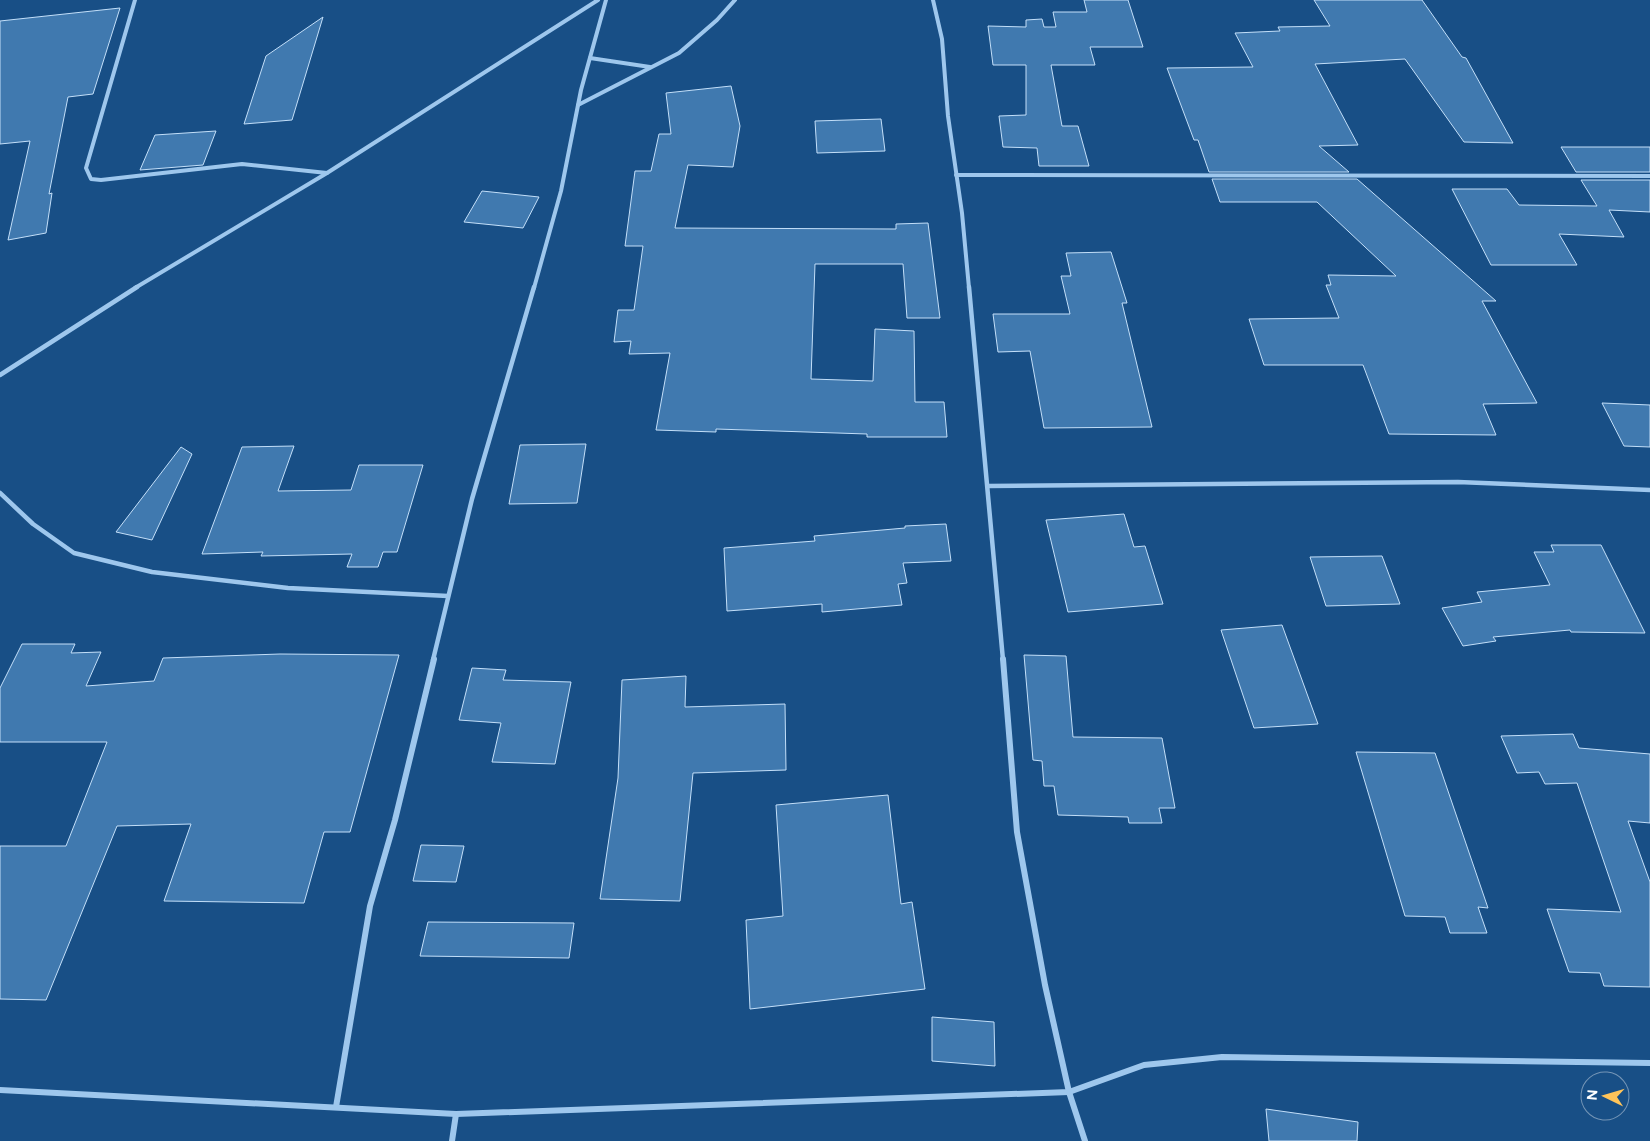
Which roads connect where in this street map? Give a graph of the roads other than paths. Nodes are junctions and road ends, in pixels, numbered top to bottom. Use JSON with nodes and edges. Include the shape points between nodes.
{"nodes":[{"id":1,"x":135,"y":0,"type":"edge"},
{"id":2,"x":598,"y":0,"type":"edge"},
{"id":3,"x":606,"y":0,"type":"edge"},
{"id":4,"x":734,"y":0,"type":"edge"},
{"id":5,"x":934,"y":0,"type":"edge"},
{"id":6,"x":590,"y":58,"type":"junction"},
{"id":7,"x":651,"y":67,"type":"junction"},
{"id":8,"x":578,"y":105,"type":"junction"},
{"id":9,"x":327,"y":173,"type":"junction"},
{"id":10,"x":956,"y":175,"type":"junction"},
{"id":11,"x":1650,"y":176,"type":"edge"},
{"id":12,"x":0,"y":375,"type":"edge"},
{"id":13,"x":988,"y":486,"type":"junction"},
{"id":14,"x":1650,"y":490,"type":"edge"},
{"id":15,"x":0,"y":493,"type":"edge"},
{"id":16,"x":448,"y":596,"type":"junction"},
{"id":17,"x":1650,"y":1063,"type":"edge"},
{"id":18,"x":0,"y":1090,"type":"edge"},
{"id":19,"x":1069,"y":1092,"type":"junction"},
{"id":20,"x":336,"y":1107,"type":"junction"},
{"id":21,"x":456,"y":1114,"type":"junction"},
{"id":22,"x":452,"y":1141,"type":"edge"},
{"id":23,"x":1085,"y":1141,"type":"edge"}],
"edges":[{"from":1,"to":9,"type":"street","via":[[86,168],[91,179],[242,164]]},
{"from":2,"to":9,"type":"street"},
{"from":3,"to":6,"type":"street"},
{"from":4,"to":7,"type":"street","via":[[717,20],[679,53]]},
{"from":5,"to":10,"type":"street","via":[[942,39]]},
{"from":6,"to":7,"type":"street"},
{"from":6,"to":8,"type":"street"},
{"from":7,"to":8,"type":"street"},
{"from":8,"to":16,"type":"street","via":[[561,191],[472,499]]},
{"from":9,"to":12,"type":"street","via":[[159,272]]},
{"from":10,"to":11,"type":"street"},
{"from":10,"to":13,"type":"street"},
{"from":13,"to":14,"type":"street","via":[[1458,482]]},
{"from":13,"to":19,"type":"street","via":[[1017,832],[1045,985]]},
{"from":15,"to":16,"type":"street","via":[[33,524],[74,552],[152,572],[288,588]]},
{"from":16,"to":20,"type":"street","via":[[395,820],[370,906]]},
{"from":17,"to":19,"type":"street","via":[[1222,1057],[1144,1065]]},
{"from":18,"to":20,"type":"street"},
{"from":19,"to":21,"type":"street"},
{"from":19,"to":23,"type":"street"},
{"from":20,"to":21,"type":"street"},
{"from":21,"to":22,"type":"street"}]}
